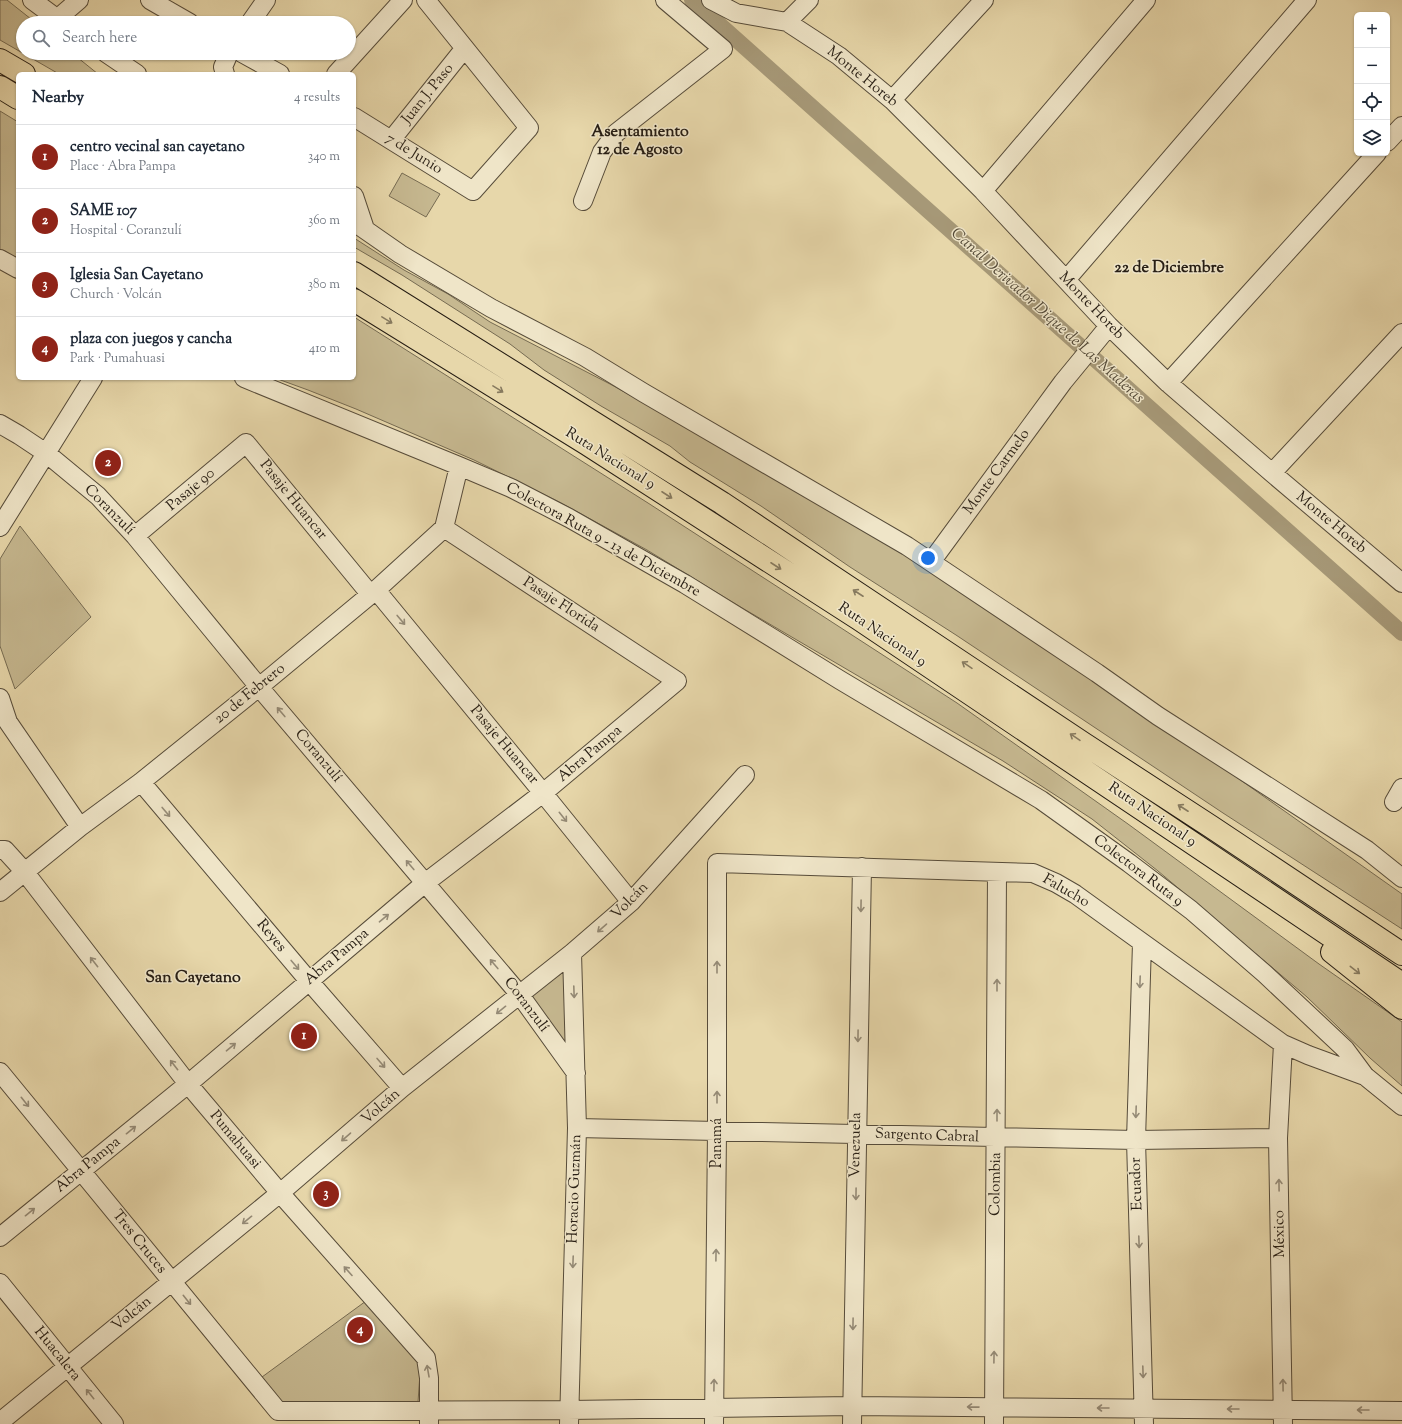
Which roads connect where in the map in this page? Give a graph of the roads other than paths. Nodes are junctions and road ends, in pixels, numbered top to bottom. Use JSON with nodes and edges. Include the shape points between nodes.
{"nodes":[{"id":1,"x":32,"y":0,"type":"edge"},
{"id":2,"x":79,"y":0,"type":"edge"},
{"id":3,"x":150,"y":0,"type":"edge"},
{"id":4,"x":266,"y":0,"type":"edge"},
{"id":5,"x":403,"y":0,"type":"edge"},
{"id":6,"x":426,"y":0,"type":"edge"},
{"id":7,"x":665,"y":0,"type":"edge"},
{"id":8,"x":711,"y":0,"type":"edge"},
{"id":9,"x":809,"y":0,"type":"edge"},
{"id":10,"x":984,"y":0,"type":"edge"},
{"id":11,"x":1146,"y":0,"type":"edge"},
{"id":12,"x":1307,"y":0,"type":"edge"},
{"id":13,"x":53,"y":16,"type":"edge"},
{"id":14,"x":65,"y":16,"type":"edge"},
{"id":15,"x":178,"y":16,"type":"edge"},
{"id":16,"x":255,"y":16,"type":"edge"},
{"id":17,"x":787,"y":22,"type":"junction"},
{"id":18,"x":464,"y":49,"type":"junction"},
{"id":19,"x":356,"y":52,"type":"edge"},
{"id":20,"x":0,"y":60,"type":"edge"},
{"id":21,"x":116,"y":60,"type":"edge"},
{"id":22,"x":226,"y":60,"type":"edge"},
{"id":23,"x":255,"y":60,"type":"edge"},
{"id":24,"x":349,"y":60,"type":"edge"},
{"id":25,"x":21,"y":72,"type":"edge"},
{"id":26,"x":134,"y":72,"type":"edge"},
{"id":27,"x":224,"y":72,"type":"edge"},
{"id":28,"x":276,"y":72,"type":"edge"},
{"id":29,"x":338,"y":72,"type":"edge"},
{"id":30,"x":0,"y":87,"type":"edge"},
{"id":31,"x":16,"y":97,"type":"edge"},
{"id":32,"x":892,"y":100,"type":"junction"},
{"id":33,"x":356,"y":118,"type":"edge"},
{"id":34,"x":1402,"y":126,"type":"edge"},
{"id":35,"x":392,"y":139,"type":"junction"},
{"id":36,"x":1390,"y":139,"type":"edge"},
{"id":37,"x":1374,"y":156,"type":"edge"},
{"id":38,"x":983,"y":190,"type":"junction"},
{"id":39,"x":583,"y":201,"type":"dead end"},
{"id":40,"x":356,"y":208,"type":"edge"},
{"id":41,"x":359,"y":225,"type":"edge"},
{"id":42,"x":0,"y":259,"type":"edge"},
{"id":43,"x":16,"y":268,"type":"edge"},
{"id":44,"x":356,"y":274,"type":"edge"},
{"id":45,"x":1066,"y":280,"type":"junction"},
{"id":46,"x":356,"y":301,"type":"edge"},
{"id":47,"x":1109,"y":326,"type":"junction"},
{"id":48,"x":1402,"y":333,"type":"edge"},
{"id":49,"x":92,"y":380,"type":"edge"},
{"id":50,"x":249,"y":380,"type":"edge"},
{"id":51,"x":1168,"y":383,"type":"junction"},
{"id":52,"x":0,"y":424,"type":"edge"},
{"id":53,"x":19,"y":435,"type":"junction"},
{"id":54,"x":0,"y":436,"type":"edge"},
{"id":55,"x":246,"y":443,"type":"joint"},
{"id":56,"x":46,"y":453,"type":"junction"},
{"id":57,"x":459,"y":466,"type":"junction"},
{"id":58,"x":1272,"y":473,"type":"junction"},
{"id":59,"x":0,"y":527,"type":"edge"},
{"id":60,"x":444,"y":528,"type":"junction"},
{"id":61,"x":135,"y":536,"type":"junction"},
{"id":62,"x":931,"y":562,"type":"junction"},
{"id":63,"x":1401,"y":577,"type":"edge"},
{"id":64,"x":373,"y":592,"type":"junction"},
{"id":65,"x":840,"y":680,"type":"joint"},
{"id":66,"x":677,"y":681,"type":"joint"},
{"id":67,"x":259,"y":686,"type":"junction"},
{"id":68,"x":0,"y":698,"type":"edge"},
{"id":69,"x":4,"y":722,"type":"edge"},
{"id":70,"x":745,"y":775,"type":"dead end"},
{"id":71,"x":141,"y":782,"type":"junction"},
{"id":72,"x":544,"y":793,"type":"junction"},
{"id":73,"x":1210,"y":826,"type":"junction"},
{"id":74,"x":80,"y":827,"type":"junction"},
{"id":75,"x":0,"y":850,"type":"edge"},
{"id":76,"x":1216,"y":859,"type":"junction"},
{"id":77,"x":717,"y":863,"type":"joint"},
{"id":78,"x":862,"y":867,"type":"junction"},
{"id":79,"x":24,"y":871,"type":"junction"},
{"id":80,"x":997,"y":872,"type":"junction"},
{"id":81,"x":1402,"y":878,"type":"edge"},
{"id":82,"x":425,"y":883,"type":"junction"},
{"id":83,"x":0,"y":892,"type":"edge"},
{"id":84,"x":631,"y":902,"type":"junction"},
{"id":85,"x":1402,"y":941,"type":"edge"},
{"id":86,"x":1142,"y":943,"type":"junction"},
{"id":87,"x":572,"y":953,"type":"junction"},
{"id":88,"x":1402,"y":954,"type":"edge"},
{"id":89,"x":309,"y":981,"type":"junction"},
{"id":90,"x":1402,"y":984,"type":"edge"},
{"id":91,"x":520,"y":994,"type":"junction"},
{"id":92,"x":1402,"y":1008,"type":"edge"},
{"id":93,"x":1283,"y":1044,"type":"junction"},
{"id":94,"x":0,"y":1072,"type":"edge"},
{"id":95,"x":576,"y":1073,"type":"junction"},
{"id":96,"x":1365,"y":1076,"type":"junction"},
{"id":97,"x":188,"y":1084,"type":"junction"},
{"id":98,"x":402,"y":1088,"type":"junction"},
{"id":99,"x":1402,"y":1106,"type":"edge"},
{"id":100,"x":577,"y":1128,"type":"junction"},
{"id":101,"x":717,"y":1131,"type":"junction"},
{"id":102,"x":856,"y":1133,"type":"junction"},
{"id":103,"x":996,"y":1138,"type":"junction"},
{"id":104,"x":1278,"y":1138,"type":"junction"},
{"id":105,"x":1136,"y":1140,"type":"junction"},
{"id":106,"x":81,"y":1171,"type":"junction"},
{"id":107,"x":280,"y":1194,"type":"junction"},
{"id":108,"x":0,"y":1237,"type":"edge"},
{"id":109,"x":172,"y":1282,"type":"junction"},
{"id":110,"x":0,"y":1283,"type":"edge"},
{"id":111,"x":67,"y":1367,"type":"junction"},
{"id":112,"x":852,"y":1406,"type":"junction"},
{"id":113,"x":1402,"y":1411,"type":"edge"},
{"id":114,"x":714,"y":1416,"type":"edge"},
{"id":115,"x":994,"y":1416,"type":"edge"},
{"id":116,"x":1144,"y":1416,"type":"edge"},
{"id":117,"x":429,"y":1417,"type":"edge"},
{"id":118,"x":569,"y":1417,"type":"edge"},
{"id":119,"x":1283,"y":1417,"type":"edge"},
{"id":120,"x":278,"y":1418,"type":"edge"},
{"id":121,"x":0,"y":1422,"type":"edge"},
{"id":122,"x":114,"y":1424,"type":"edge"},
{"id":123,"x":852,"y":1424,"type":"edge"}],
"edges":[{"from":1,"to":13,"type":"street"},
{"from":2,"to":14,"type":"street"},
{"from":3,"to":15,"type":"street"},
{"from":4,"to":16,"type":"street"},
{"from":5,"to":19,"type":"street"},
{"from":6,"to":18,"type":"street"},
{"from":7,"to":39,"type":"street","via":[[723,48],[616,133],[602,152]]},
{"from":8,"to":17,"type":"street","via":[[736,13]]},
{"from":9,"to":17,"type":"street"},
{"from":10,"to":32,"type":"street"},
{"from":11,"to":38,"type":"street"},
{"from":12,"to":45,"type":"street"},
{"from":17,"to":32,"type":"street","name":"Monte Horeb","via":[[839,56]]},
{"from":18,"to":35,"type":"street","name":"Juan J. Paso"},
{"from":18,"to":35,"type":"street","name":"7 de Junio","via":[[528,128],[473,191]]},
{"from":20,"to":25,"type":"highway"},
{"from":21,"to":26,"type":"street"},
{"from":22,"to":27,"type":"street","via":[[223,67]]},
{"from":23,"to":28,"type":"street"},
{"from":24,"to":29,"type":"street"},
{"from":30,"to":31,"type":"highway"},
{"from":32,"to":38,"type":"street","name":"Monte Horeb"},
{"from":33,"to":35,"type":"street","name":"7 de Junio"},
{"from":34,"to":36,"type":"street"},
{"from":37,"to":51,"type":"street"},
{"from":38,"to":45,"type":"street","name":"Monte Horeb"},
{"from":40,"to":41,"type":"street"},
{"from":41,"to":62,"type":"street","via":[[400,254],[477,300],[585,357]]},
{"from":42,"to":43,"type":"street"},
{"from":73,"to":44,"type":"highway","name":"Ruta Nacional 9","one_way":true,"via":[[722,503]]},
{"from":45,"to":47,"type":"street","name":"Monte Horeb"},
{"from":46,"to":76,"type":"highway","name":"Ruta Nacional 9","one_way":true,"via":[[574,436],[859,619]]},
{"from":47,"to":51,"type":"street","name":"Monte Horeb"},
{"from":47,"to":62,"type":"street","name":"Monte Carmelo","via":[[1064,382]]},
{"from":48,"to":58,"type":"street"},
{"from":49,"to":56,"type":"street"},
{"from":50,"to":57,"type":"street","name":"Colectora Ruta 9 - 13 de Diciembre"},
{"from":51,"to":58,"type":"street","name":"Monte Horeb"},
{"from":52,"to":53,"type":"street","name":"Coranzulí"},
{"from":53,"to":54,"type":"street"},
{"from":53,"to":56,"type":"street","name":"Coranzulí"},
{"from":55,"to":61,"type":"street","name":"Pasaje 90"},
{"from":55,"to":64,"type":"street","name":"Pasaje Huancar"},
{"from":56,"to":59,"type":"street"},
{"from":56,"to":61,"type":"street","name":"Coranzulí","via":[[98,496]]},
{"from":57,"to":60,"type":"street"},
{"from":57,"to":65,"type":"street","name":"Colectora Ruta 9 - 13 de Diciembre","via":[[511,488],[569,518],[685,584]]},
{"from":58,"to":63,"type":"street","name":"Monte Horeb"},
{"from":60,"to":64,"type":"street","name":"20 de Febrero"},
{"from":60,"to":66,"type":"street","name":"Pasaje Florida"},
{"from":61,"to":67,"type":"street","name":"Coranzulí"},
{"from":62,"to":81,"type":"street","via":[[1158,716],[1366,850]]},
{"from":64,"to":67,"type":"street","name":"20 de Febrero"},
{"from":64,"to":72,"type":"street","name":"Pasaje Huancar","one_way":true},
{"from":65,"to":96,"type":"street","name":"Colectora Ruta 9","via":[[1041,800],[1129,863],[1191,910],[1265,974],[1345,1049]]},
{"from":66,"to":72,"type":"street","name":"Abra Pampa"},
{"from":67,"to":71,"type":"street","name":"20 de Febrero"},
{"from":82,"to":67,"type":"street","name":"Coranzulí","one_way":true},
{"from":68,"to":69,"type":"street"},
{"from":69,"to":74,"type":"street"},
{"from":70,"to":84,"type":"street","name":"Volcán"},
{"from":71,"to":74,"type":"street","name":"20 de Febrero"},
{"from":71,"to":89,"type":"street","name":"Reyes","one_way":true},
{"from":72,"to":82,"type":"street","name":"Abra Pampa"},
{"from":72,"to":84,"type":"street","name":"Pasaje Huancar","one_way":true},
{"from":73,"to":85,"type":"highway","via":[[1262,847]]},
{"from":73,"to":88,"type":"highway","name":"Ruta Nacional 9"},
{"from":74,"to":79,"type":"street","name":"20 de Febrero"},
{"from":75,"to":79,"type":"street","name":"Pumahuasi","via":[[5,850]]},
{"from":76,"to":90,"type":"highway","name":"Ruta Nacional 9"},
{"from":76,"to":92,"type":"highway","one_way":true,"via":[[1262,902],[1299,926]]},
{"from":77,"to":78,"type":"street","name":"Falucho"},
{"from":101,"to":77,"type":"street","name":"Panamá","one_way":true},
{"from":78,"to":80,"type":"street","name":"Falucho"},
{"from":78,"to":102,"type":"street","name":"Venezuela","one_way":true},
{"from":79,"to":83,"type":"street","name":"20 de Febrero"},
{"from":97,"to":79,"type":"street","name":"Pumahuasi","one_way":true},
{"from":80,"to":86,"type":"street","name":"Falucho","via":[[1032,873],[1056,883],[1081,898]]},
{"from":103,"to":80,"type":"street","name":"Colombia","one_way":true},
{"from":89,"to":82,"type":"street","name":"Abra Pampa","one_way":true},
{"from":91,"to":82,"type":"street","name":"Coranzulí","one_way":true},
{"from":84,"to":87,"type":"street","name":"Volcán","one_way":true},
{"from":86,"to":93,"type":"street","name":"Falucho"},
{"from":86,"to":105,"type":"street","name":"Ecuador","one_way":true},
{"from":87,"to":91,"type":"street","name":"Volcán"},
{"from":87,"to":95,"type":"street","name":"Horacio Guzmán","one_way":true},
{"from":97,"to":89,"type":"street","name":"Abra Pampa","one_way":true},
{"from":89,"to":98,"type":"street","name":"Reyes","one_way":true},
{"from":91,"to":95,"type":"street","name":"Coranzulí"},
{"from":91,"to":98,"type":"street","name":"Volcán","one_way":true},
{"from":93,"to":96,"type":"street","name":"Falucho"},
{"from":93,"to":104,"type":"street","name":"México"},
{"from":94,"to":106,"type":"street","name":"Tres Cruces","one_way":true},
{"from":95,"to":100,"type":"street","name":"Horacio Guzmán"},
{"from":96,"to":99,"type":"street","name":"Colectora Ruta 9"},
{"from":106,"to":97,"type":"street","name":"Abra Pampa","one_way":true},
{"from":97,"to":107,"type":"street","name":"Pumahuasi"},
{"from":98,"to":107,"type":"street","name":"Volcán","one_way":true},
{"from":100,"to":101,"type":"street","name":"Sargento Cabral"},
{"from":100,"to":118,"type":"street","name":"Horacio Guzmán","one_way":true},
{"from":101,"to":102,"type":"street","name":"Sargento Cabral"},
{"from":114,"to":101,"type":"street","name":"Panamá","one_way":true},
{"from":102,"to":103,"type":"street","name":"Sargento Cabral"},
{"from":102,"to":112,"type":"street","name":"Venezuela","one_way":true},
{"from":103,"to":105,"type":"street","name":"Sargento Cabral"},
{"from":115,"to":103,"type":"street","name":"Colombia","one_way":true},
{"from":104,"to":105,"type":"street","name":"Sargento Cabral"},
{"from":119,"to":104,"type":"street","name":"México","one_way":true},
{"from":105,"to":116,"type":"street","name":"Ecuador","one_way":true},
{"from":108,"to":106,"type":"street","name":"Abra Pampa","one_way":true},
{"from":106,"to":109,"type":"street","name":"Tres Cruces"},
{"from":107,"to":109,"type":"street","name":"Volcán","one_way":true},
{"from":117,"to":107,"type":"street","name":"Pumahuasi","one_way":true,"via":[[426,1358]]},
{"from":109,"to":111,"type":"street","name":"Volcán"},
{"from":109,"to":120,"type":"street","name":"Tres Cruces","one_way":true},
{"from":110,"to":111,"type":"street","name":"Huacalera"},
{"from":111,"to":121,"type":"street","name":"Volcán"},
{"from":122,"to":111,"type":"street","name":"Huacalera","one_way":true},
{"from":112,"to":114,"type":"street"},
{"from":115,"to":112,"type":"street","one_way":true},
{"from":112,"to":123,"type":"street","name":"Venezuela"},
{"from":113,"to":119,"type":"street","one_way":true},
{"from":114,"to":118,"type":"street"},
{"from":116,"to":115,"type":"street","one_way":true},
{"from":119,"to":116,"type":"street","one_way":true},
{"from":117,"to":118,"type":"street"},
{"from":117,"to":120,"type":"street"}]}
